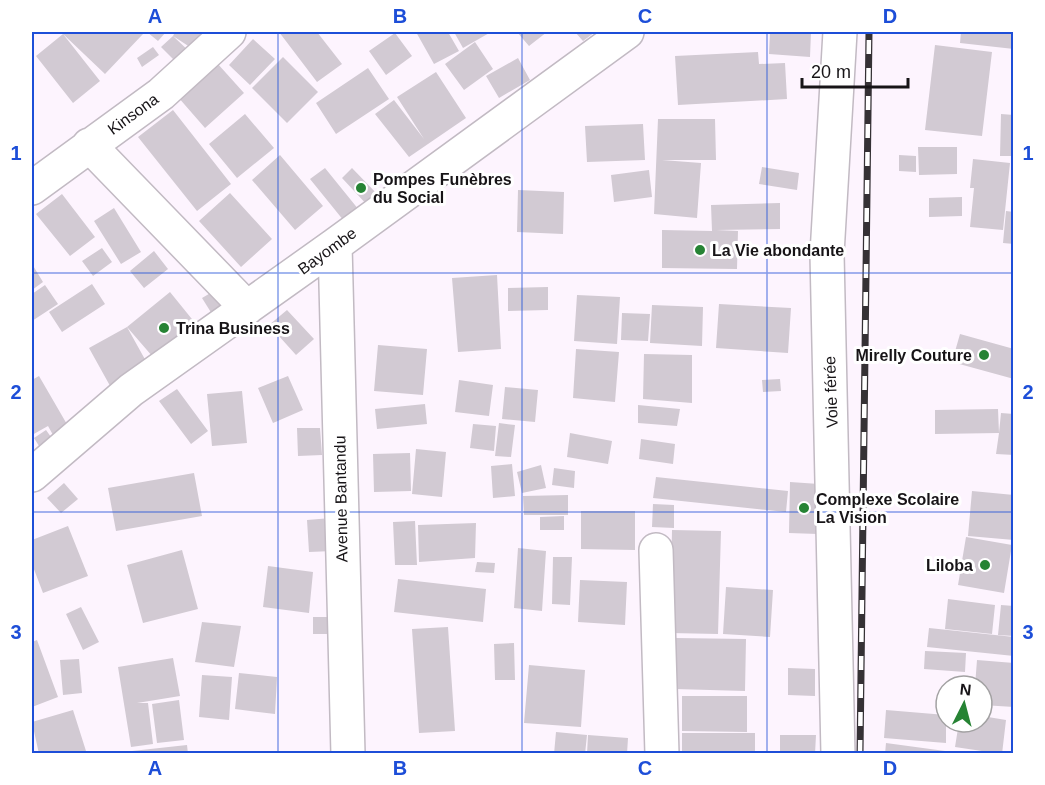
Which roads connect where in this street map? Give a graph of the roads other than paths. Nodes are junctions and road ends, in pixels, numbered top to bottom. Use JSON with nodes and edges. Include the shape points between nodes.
{"nodes":[{"id":1,"x":229,"y":32,"type":"edge"},
{"id":2,"x":627,"y":32,"type":"edge"},
{"id":3,"x":840,"y":32,"type":"edge"},
{"id":4,"x":89,"y":145,"type":"junction"},
{"id":5,"x":32,"y":188,"type":"edge"},
{"id":6,"x":335,"y":245,"type":"junction"},
{"id":7,"x":247,"y":308,"type":"junction"},
{"id":8,"x":32,"y":475,"type":"edge"},
{"id":9,"x":656,"y":550,"type":"dead end"},
{"id":10,"x":348,"y":753,"type":"edge"},
{"id":11,"x":662,"y":753,"type":"edge"},
{"id":12,"x":838,"y":753,"type":"edge"}],
"edges":[{"from":1,"to":4,"type":"street","name":"Kinsona","via":[[161,94]]},
{"from":2,"to":6,"type":"street","name":"Bayombe"},
{"from":3,"to":12,"type":"street","name":"Voie férée","via":[[827,254]]},
{"from":4,"to":5,"type":"street","name":"Kinsona"},
{"from":4,"to":7,"type":"street"},
{"from":6,"to":7,"type":"street","name":"Bayombe"},
{"from":6,"to":10,"type":"street","name":"Avenue Bantandu"},
{"from":7,"to":8,"type":"street","name":"Bayombe","via":[[131,390]]},
{"from":9,"to":11,"type":"street"}]}
